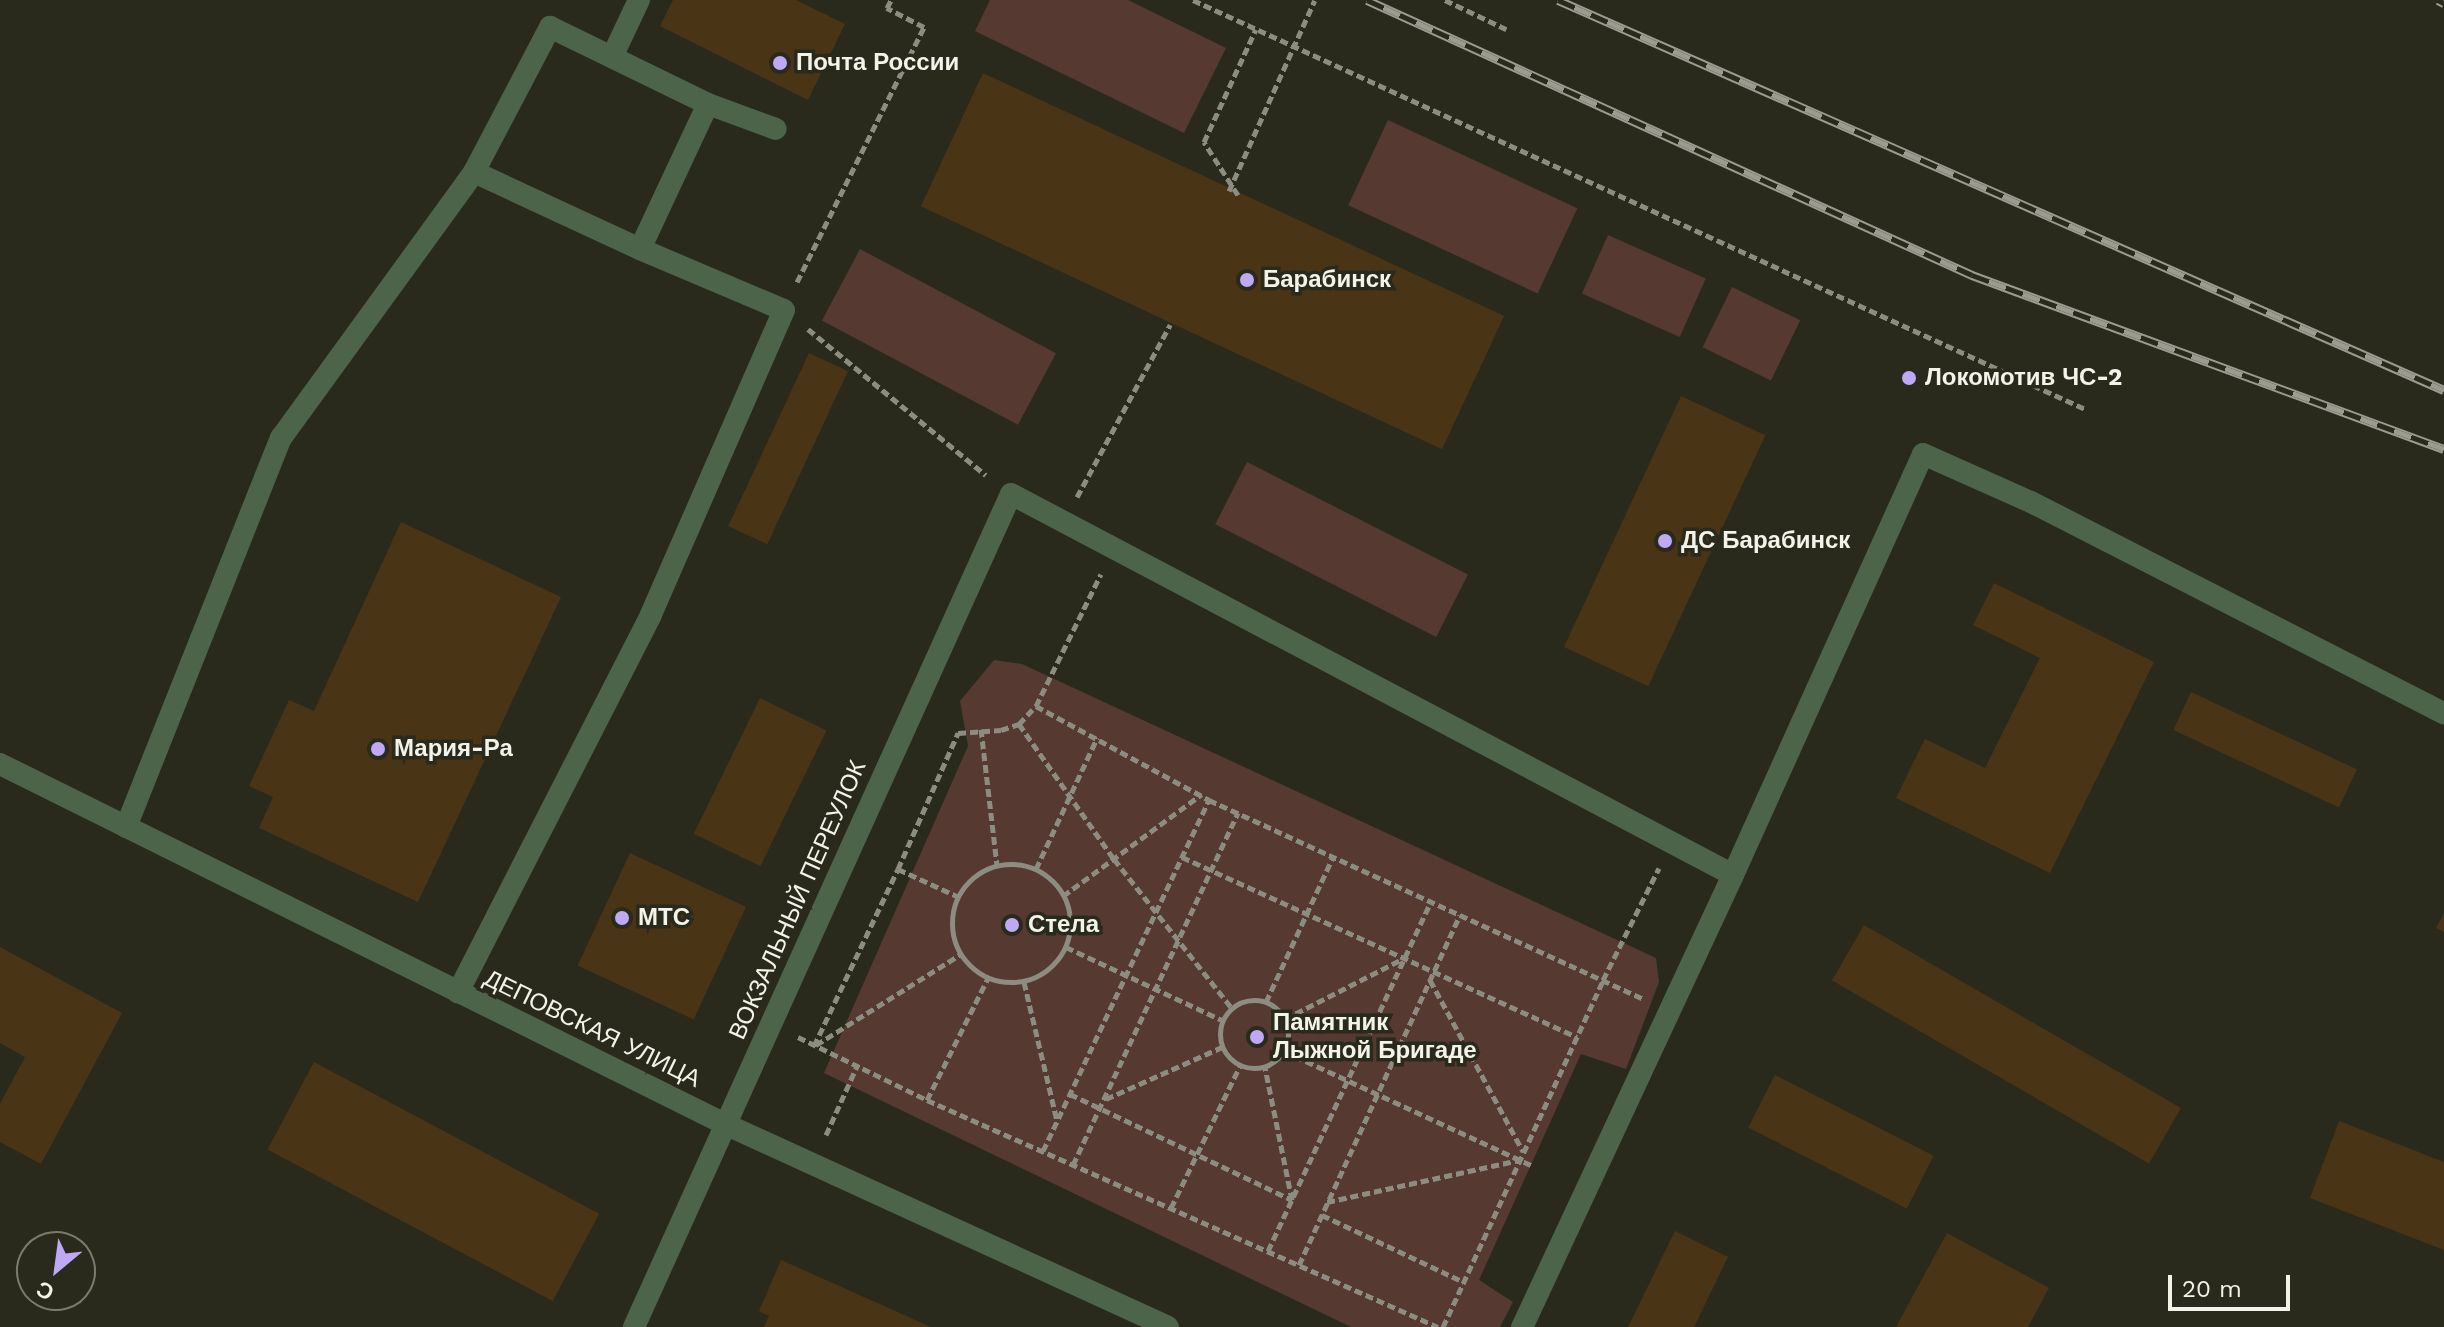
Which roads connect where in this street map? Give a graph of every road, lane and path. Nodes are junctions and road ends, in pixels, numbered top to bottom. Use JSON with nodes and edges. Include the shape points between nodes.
{"nodes":[{"id":1,"x":639,"y":0,"type":"edge"},
{"id":2,"x":891,"y":0,"type":"edge"},
{"id":3,"x":1193,"y":0,"type":"edge"},
{"id":4,"x":1315,"y":0,"type":"edge"},
{"id":5,"x":1445,"y":0,"type":"edge"},
{"id":6,"x":1256,"y":29,"type":"junction"},
{"id":7,"x":1506,"y":29,"type":"dead end"},
{"id":8,"x":612,"y":57,"type":"junction"},
{"id":9,"x":708,"y":104,"type":"junction"},
{"id":10,"x":776,"y":129,"type":"dead end"},
{"id":11,"x":474,"y":172,"type":"junction"},
{"id":12,"x":1229,"y":191,"type":"dead end"},
{"id":13,"x":1238,"y":195,"type":"dead end"},
{"id":14,"x":640,"y":249,"type":"junction"},
{"id":15,"x":784,"y":310,"type":"junction"},
{"id":16,"x":1170,"y":325,"type":"dead end"},
{"id":17,"x":2085,"y":409,"type":"dead end"},
{"id":18,"x":1011,"y":494,"type":"junction"},
{"id":19,"x":1064,"y":522,"type":"junction"},
{"id":20,"x":1112,"y":548,"type":"junction"},
{"id":21,"x":1036,"y":706,"type":"junction"},
{"id":22,"x":2444,"y":713,"type":"edge"},
{"id":23,"x":1019,"y":724,"type":"junction"},
{"id":24,"x":981,"y":729,"type":"junction"},
{"id":25,"x":1097,"y":738,"type":"junction"},
{"id":26,"x":0,"y":764,"type":"edge"},
{"id":27,"x":1202,"y":794,"type":"junction"},
{"id":28,"x":1070,"y":796,"type":"junction"},
{"id":29,"x":1209,"y":800,"type":"junction"},
{"id":30,"x":1238,"y":813,"type":"junction"},
{"id":31,"x":126,"y":827,"type":"junction"},
{"id":32,"x":1672,"y":842,"type":"junction"},
{"id":33,"x":1182,"y":857,"type":"junction"},
{"id":34,"x":1333,"y":857,"type":"junction"},
{"id":35,"x":1114,"y":859,"type":"junction"},
{"id":36,"x":997,"y":866,"type":"junction"},
{"id":37,"x":898,"y":869,"type":"junction"},
{"id":38,"x":1036,"y":869,"type":"junction"},
{"id":39,"x":1212,"y":870,"type":"junction"},
{"id":40,"x":1733,"y":875,"type":"junction"},
{"id":41,"x":1063,"y":896,"type":"junction"},
{"id":42,"x":959,"y":897,"type":"junction"},
{"id":43,"x":1431,"y":902,"type":"junction"},
{"id":44,"x":1157,"y":910,"type":"junction"},
{"id":45,"x":1307,"y":913,"type":"junction"},
{"id":46,"x":1460,"y":915,"type":"junction"},
{"id":47,"x":1180,"y":941,"type":"junction"},
{"id":48,"x":1066,"y":947,"type":"junction"},
{"id":49,"x":961,"y":954,"type":"junction"},
{"id":50,"x":1405,"y":958,"type":"junction"},
{"id":51,"x":1434,"y":971,"type":"junction"},
{"id":52,"x":1126,"y":975,"type":"junction"},
{"id":53,"x":988,"y":978,"type":"junction"},
{"id":54,"x":1430,"y":979,"type":"junction"},
{"id":55,"x":1603,"y":980,"type":"junction"},
{"id":56,"x":1024,"y":982,"type":"junction"},
{"id":57,"x":1157,"y":989,"type":"junction"},
{"id":58,"x":458,"y":992,"type":"junction"},
{"id":59,"x":1266,"y":1002,"type":"junction"},
{"id":60,"x":1231,"y":1007,"type":"junction"},
{"id":61,"x":1669,"y":1011,"type":"junction"},
{"id":62,"x":1285,"y":1019,"type":"junction"},
{"id":63,"x":1222,"y":1020,"type":"junction"},
{"id":64,"x":772,"y":1021,"type":"junction"},
{"id":65,"x":1577,"y":1037,"type":"junction"},
{"id":66,"x":814,"y":1046,"type":"junction"},
{"id":67,"x":1222,"y":1047,"type":"junction"},
{"id":68,"x":1284,"y":1051,"type":"junction"},
{"id":69,"x":857,"y":1066,"type":"junction"},
{"id":70,"x":1240,"y":1066,"type":"junction"},
{"id":71,"x":1265,"y":1067,"type":"junction"},
{"id":72,"x":1347,"y":1080,"type":"junction"},
{"id":73,"x":1070,"y":1094,"type":"junction"},
{"id":74,"x":1377,"y":1094,"type":"junction"},
{"id":75,"x":927,"y":1100,"type":"junction"},
{"id":76,"x":1104,"y":1100,"type":"junction"},
{"id":77,"x":1100,"y":1109,"type":"junction"},
{"id":78,"x":1057,"y":1121,"type":"junction"},
{"id":79,"x":725,"y":1124,"type":"junction"},
{"id":80,"x":1043,"y":1151,"type":"junction"},
{"id":81,"x":1524,"y":1152,"type":"junction"},
{"id":82,"x":1197,"y":1155,"type":"junction"},
{"id":83,"x":1520,"y":1160,"type":"junction"},
{"id":84,"x":812,"y":1164,"type":"junction"},
{"id":85,"x":1073,"y":1165,"type":"junction"},
{"id":86,"x":1531,"y":1165,"type":"dead end"},
{"id":87,"x":1292,"y":1200,"type":"junction"},
{"id":88,"x":1327,"y":1202,"type":"junction"},
{"id":89,"x":1171,"y":1208,"type":"junction"},
{"id":90,"x":1322,"y":1215,"type":"junction"},
{"id":91,"x":1268,"y":1251,"type":"junction"},
{"id":92,"x":1299,"y":1265,"type":"junction"},
{"id":93,"x":1464,"y":1282,"type":"junction"},
{"id":94,"x":634,"y":1327,"type":"edge"},
{"id":95,"x":1168,"y":1327,"type":"edge"},
{"id":96,"x":1441,"y":1327,"type":"edge"},
{"id":97,"x":1522,"y":1327,"type":"edge"}],
"edges":[{"from":1,"to":8,"type":"street"},
{"from":2,"to":15,"type":"path","via":[[887,8],[924,27]]},
{"from":3,"to":6,"type":"path"},
{"from":4,"to":12,"type":"path"},
{"from":5,"to":7,"type":"path"},
{"from":6,"to":13,"type":"path","via":[[1204,142]]},
{"from":6,"to":17,"type":"path"},
{"from":8,"to":9,"type":"street"},
{"from":8,"to":11,"type":"street","via":[[550,27]]},
{"from":9,"to":10,"type":"street"},
{"from":9,"to":14,"type":"street"},
{"from":11,"to":14,"type":"street"},
{"from":11,"to":31,"type":"street","via":[[281,438]]},
{"from":14,"to":15,"type":"street"},
{"from":15,"to":18,"type":"path"},
{"from":15,"to":58,"type":"street","via":[[651,615]]},
{"from":16,"to":19,"type":"path"},
{"from":18,"to":19,"type":"street"},
{"from":18,"to":64,"type":"street","name":"ВОКЗАЛЬНЫЙ ПЕРЕУЛОК"},
{"from":19,"to":20,"type":"street"},
{"from":20,"to":21,"type":"path"},
{"from":20,"to":32,"type":"street"},
{"from":21,"to":23,"type":"path"},
{"from":21,"to":25,"type":"path"},
{"from":22,"to":40,"type":"street","via":[[2031,502],[1923,454]]},
{"from":23,"to":24,"type":"path"},
{"from":23,"to":28,"type":"path"},
{"from":24,"to":36,"type":"path"},
{"from":24,"to":37,"type":"path","via":[[958,733]]},
{"from":25,"to":27,"type":"path"},
{"from":25,"to":28,"type":"path"},
{"from":26,"to":31,"type":"street","name":"ДЕПОВСКАЯ УЛИЦА"},
{"from":27,"to":29,"type":"path"},
{"from":27,"to":35,"type":"path"},
{"from":28,"to":35,"type":"path"},
{"from":28,"to":38,"type":"path"},
{"from":29,"to":30,"type":"path"},
{"from":29,"to":33,"type":"path"},
{"from":30,"to":34,"type":"path"},
{"from":30,"to":39,"type":"path"},
{"from":31,"to":58,"type":"street","name":"ДЕПОВСКАЯ УЛИЦА"},
{"from":32,"to":40,"type":"street"},
{"from":32,"to":55,"type":"path"},
{"from":33,"to":39,"type":"path"},
{"from":33,"to":44,"type":"path"},
{"from":34,"to":43,"type":"path"},
{"from":34,"to":45,"type":"path"},
{"from":35,"to":41,"type":"path"},
{"from":35,"to":44,"type":"path"},
{"from":36,"to":38,"type":"path"},
{"from":36,"to":42,"type":"path","via":[[980,873]]},
{"from":37,"to":42,"type":"path"},
{"from":37,"to":66,"type":"path"},
{"from":38,"to":41,"type":"path"},
{"from":39,"to":45,"type":"path"},
{"from":39,"to":47,"type":"path"},
{"from":40,"to":61,"type":"street"},
{"from":41,"to":48,"type":"path","via":[[1070,914]]},
{"from":42,"to":49,"type":"path","via":[[952,919]]},
{"from":43,"to":46,"type":"path"},
{"from":43,"to":50,"type":"path"},
{"from":44,"to":47,"type":"path"},
{"from":44,"to":52,"type":"path"},
{"from":45,"to":50,"type":"path"},
{"from":45,"to":59,"type":"path"},
{"from":46,"to":51,"type":"path"},
{"from":46,"to":55,"type":"path"},
{"from":47,"to":57,"type":"path"},
{"from":47,"to":60,"type":"path"},
{"from":48,"to":52,"type":"path"},
{"from":48,"to":56,"type":"path","via":[[1055,964]]},
{"from":49,"to":53,"type":"path"},
{"from":49,"to":66,"type":"path"},
{"from":50,"to":51,"type":"path"},
{"from":50,"to":62,"type":"path"},
{"from":50,"to":72,"type":"path"},
{"from":51,"to":54,"type":"path"},
{"from":51,"to":65,"type":"path"},
{"from":52,"to":57,"type":"path"},
{"from":52,"to":73,"type":"path"},
{"from":53,"to":56,"type":"path"},
{"from":53,"to":75,"type":"path"},
{"from":54,"to":74,"type":"path"},
{"from":54,"to":81,"type":"path"},
{"from":55,"to":61,"type":"path"},
{"from":55,"to":65,"type":"path"},
{"from":56,"to":78,"type":"path"},
{"from":57,"to":63,"type":"path"},
{"from":57,"to":76,"type":"path"},
{"from":58,"to":79,"type":"street","name":"ДЕПОВСКАЯ УЛИЦА"},
{"from":59,"to":60,"type":"path","via":[[1244,1000]]},
{"from":59,"to":62,"type":"path"},
{"from":60,"to":63,"type":"path"},
{"from":61,"to":97,"type":"street"},
{"from":62,"to":68,"type":"path"},
{"from":63,"to":67,"type":"path"},
{"from":64,"to":66,"type":"path"},
{"from":64,"to":79,"type":"street","name":"ВОКЗАЛЬНЫЙ ПЕРЕУЛОК"},
{"from":65,"to":81,"type":"path"},
{"from":66,"to":69,"type":"path"},
{"from":67,"to":70,"type":"path"},
{"from":67,"to":76,"type":"path"},
{"from":68,"to":71,"type":"path"},
{"from":68,"to":72,"type":"path"},
{"from":69,"to":75,"type":"path"},
{"from":69,"to":84,"type":"path"},
{"from":70,"to":71,"type":"path"},
{"from":70,"to":82,"type":"path"},
{"from":71,"to":87,"type":"path"},
{"from":72,"to":74,"type":"path"},
{"from":72,"to":87,"type":"path"},
{"from":73,"to":77,"type":"path"},
{"from":73,"to":78,"type":"path"},
{"from":74,"to":83,"type":"path"},
{"from":74,"to":88,"type":"path"},
{"from":75,"to":80,"type":"path"},
{"from":76,"to":77,"type":"path"},
{"from":77,"to":82,"type":"path"},
{"from":77,"to":85,"type":"path"},
{"from":78,"to":80,"type":"path"},
{"from":79,"to":84,"type":"street","name":"ДЕПОВСКАЯ УЛИЦА"},
{"from":79,"to":94,"type":"street","name":"ВОКЗАЛЬНЫЙ ПЕРЕУЛОК"},
{"from":80,"to":85,"type":"path"},
{"from":81,"to":83,"type":"path"},
{"from":82,"to":87,"type":"path"},
{"from":82,"to":89,"type":"path"},
{"from":83,"to":86,"type":"path"},
{"from":83,"to":88,"type":"path"},
{"from":83,"to":93,"type":"path"},
{"from":84,"to":95,"type":"street","name":"ДЕПОВСКАЯ УЛИЦА"},
{"from":85,"to":89,"type":"path"},
{"from":87,"to":91,"type":"path"},
{"from":88,"to":90,"type":"path"},
{"from":89,"to":91,"type":"path"},
{"from":90,"to":92,"type":"path"},
{"from":90,"to":93,"type":"path"},
{"from":91,"to":92,"type":"path"},
{"from":92,"to":96,"type":"path"},
{"from":93,"to":96,"type":"path"}]}
